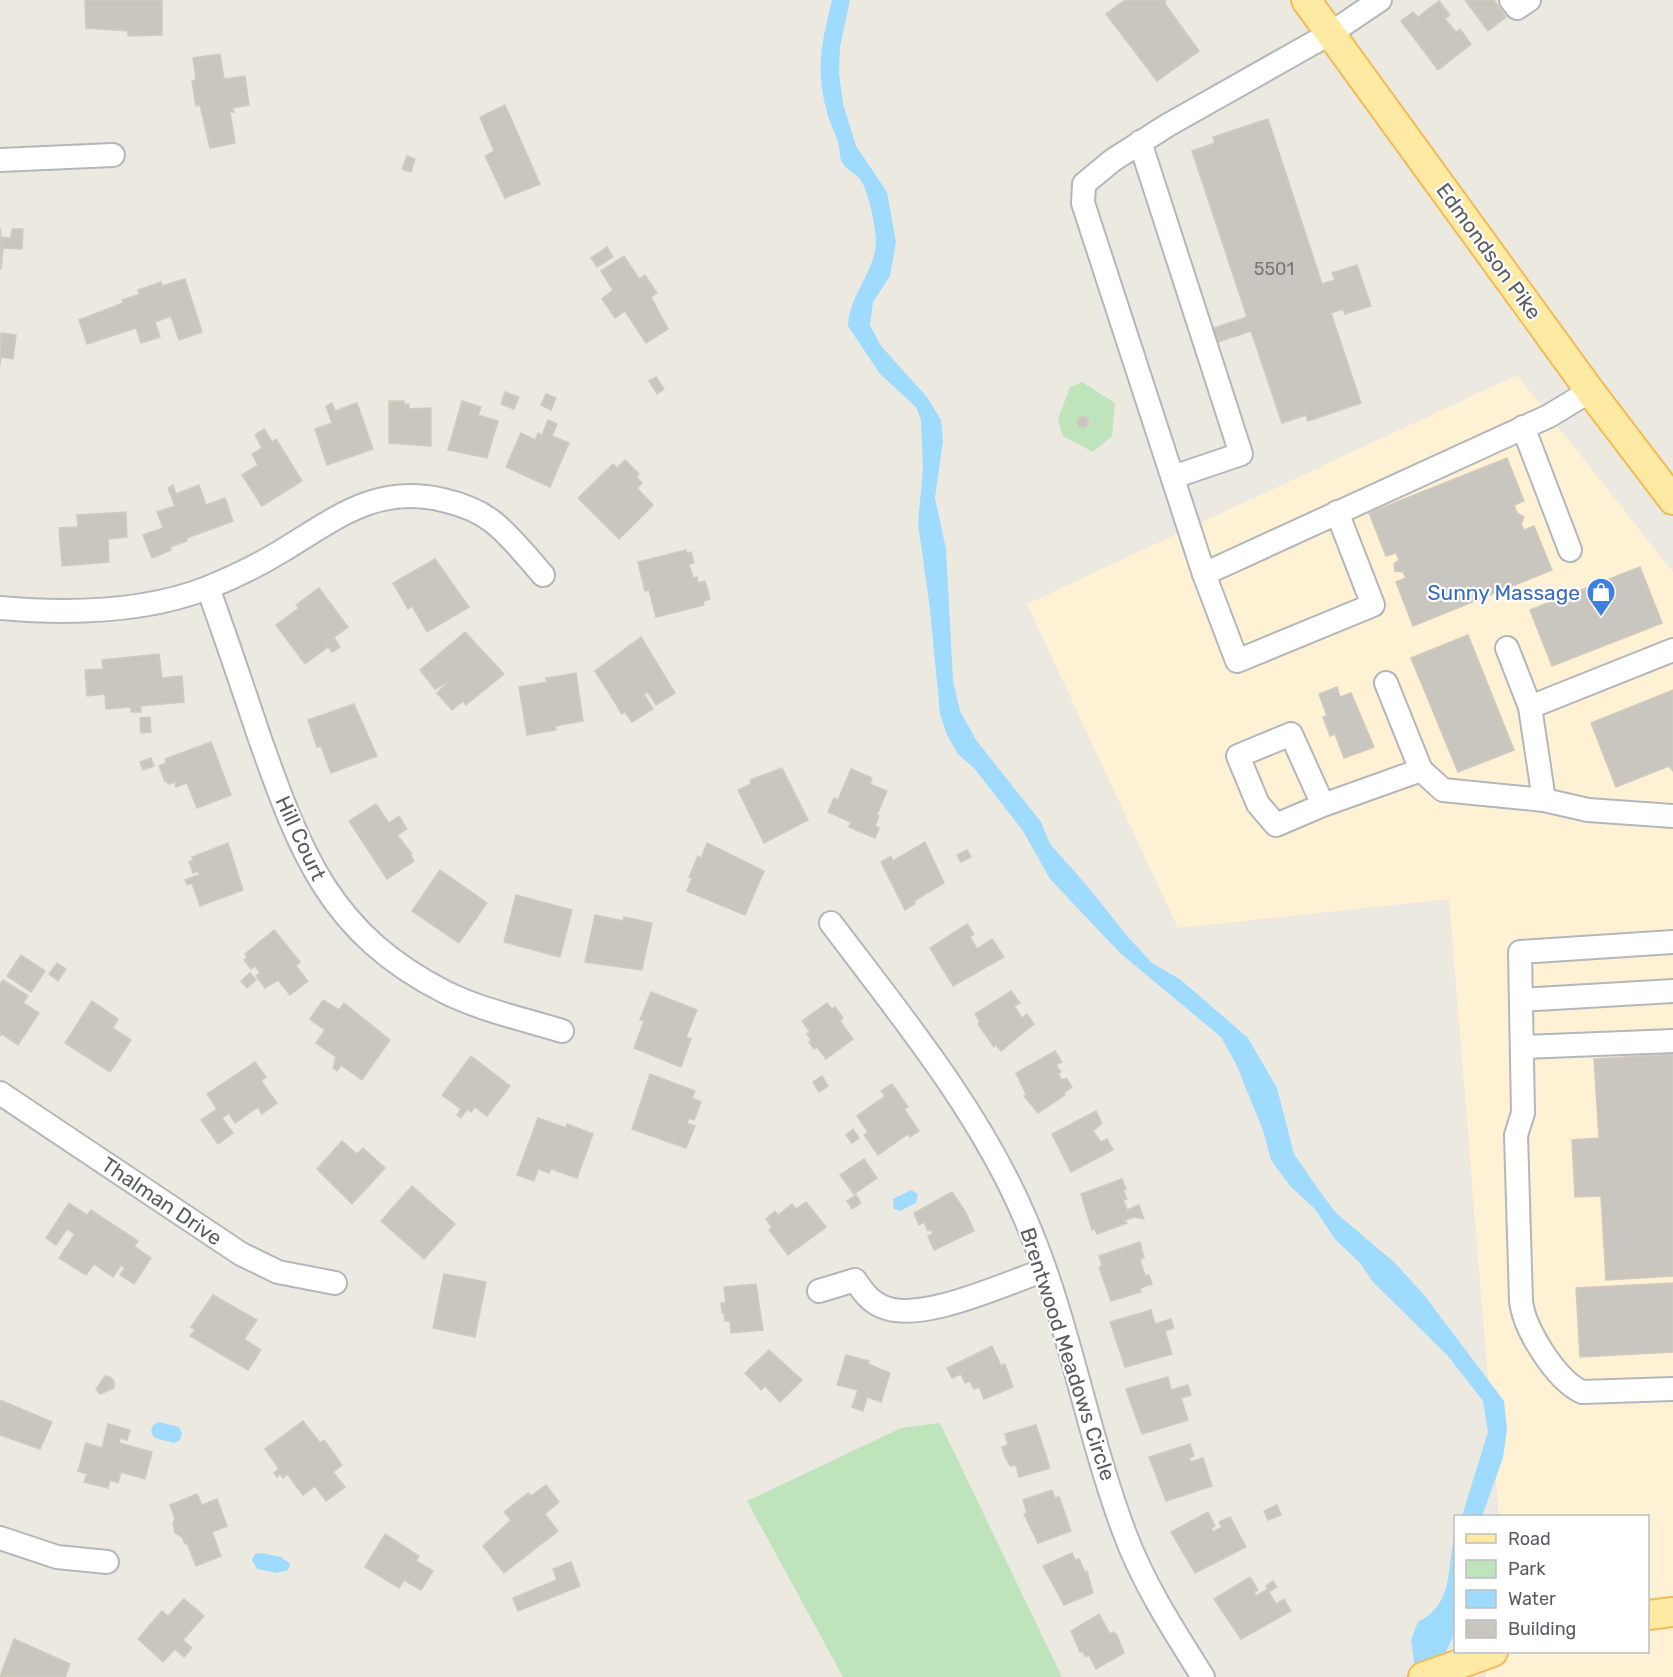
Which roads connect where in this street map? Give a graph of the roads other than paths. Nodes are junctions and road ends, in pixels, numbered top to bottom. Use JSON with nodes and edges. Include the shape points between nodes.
{"nodes":[{"id":1,"x":1306,"y":0,"type":"edge"},
{"id":2,"x":1380,"y":0,"type":"edge"},
{"id":3,"x":1511,"y":0,"type":"edge"},
{"id":4,"x":1529,"y":0,"type":"edge"},
{"id":5,"x":1331,"y":33,"type":"junction"},
{"id":6,"x":1140,"y":142,"type":"junction"},
{"id":7,"x":113,"y":155,"type":"dead end"},
{"id":8,"x":0,"y":160,"type":"edge"},
{"id":9,"x":1590,"y":391,"type":"junction"},
{"id":10,"x":1523,"y":427,"type":"junction"},
{"id":11,"x":1173,"y":477,"type":"junction"},
{"id":12,"x":1673,"y":501,"type":"edge"},
{"id":13,"x":1337,"y":512,"type":"junction"},
{"id":14,"x":1570,"y":550,"type":"dead end"},
{"id":15,"x":1204,"y":574,"type":"junction"},
{"id":16,"x":543,"y":575,"type":"dead end"},
{"id":17,"x":208,"y":588,"type":"junction"},
{"id":18,"x":0,"y":608,"type":"edge"},
{"id":19,"x":1507,"y":648,"type":"dead end"},
{"id":20,"x":1673,"y":650,"type":"edge"},
{"id":21,"x":1386,"y":683,"type":"dead end"},
{"id":22,"x":1530,"y":707,"type":"junction"},
{"id":23,"x":1421,"y":770,"type":"junction"},
{"id":24,"x":1544,"y":800,"type":"junction"},
{"id":25,"x":1323,"y":805,"type":"dead end"},
{"id":26,"x":1673,"y":816,"type":"edge"},
{"id":27,"x":831,"y":923,"type":"dead end"},
{"id":28,"x":1673,"y":942,"type":"edge"},
{"id":29,"x":1673,"y":990,"type":"edge"},
{"id":30,"x":1521,"y":1000,"type":"junction"},
{"id":31,"x":562,"y":1031,"type":"dead end"},
{"id":32,"x":1673,"y":1041,"type":"edge"},
{"id":33,"x":1522,"y":1047,"type":"junction"},
{"id":34,"x":0,"y":1093,"type":"edge"},
{"id":35,"x":1045,"y":1270,"type":"junction"},
{"id":36,"x":335,"y":1283,"type":"dead end"},
{"id":37,"x":819,"y":1292,"type":"dead end"},
{"id":38,"x":1673,"y":1389,"type":"edge"},
{"id":39,"x":0,"y":1538,"type":"edge"},
{"id":40,"x":107,"y":1562,"type":"dead end"},
{"id":41,"x":1673,"y":1612,"type":"edge"},
{"id":42,"x":1649,"y":1615,"type":"edge"},
{"id":43,"x":1490,"y":1653,"type":"edge"},
{"id":44,"x":1203,"y":1677,"type":"edge"},
{"id":45,"x":1423,"y":1677,"type":"edge"}],
"edges":[{"from":1,"to":5,"type":"main road","name":"Edmondson Pike"},
{"from":2,"to":5,"type":"street"},
{"from":3,"to":4,"type":"street","via":[[1517,8]]},
{"from":5,"to":6,"type":"street"},
{"from":5,"to":9,"type":"main road","name":"Edmondson Pike"},
{"from":6,"to":11,"type":"street","via":[[1090,177],[1082,193]]},
{"from":6,"to":11,"type":"street","via":[[1241,454]]},
{"from":7,"to":8,"type":"street"},
{"from":9,"to":10,"type":"street"},
{"from":9,"to":12,"type":"main road","name":"Edmondson Pike"},
{"from":10,"to":13,"type":"street"},
{"from":10,"to":14,"type":"street"},
{"from":11,"to":15,"type":"street"},
{"from":13,"to":15,"type":"street"},
{"from":13,"to":15,"type":"street","via":[[1373,605],[1237,662]]},
{"from":16,"to":17,"type":"street","via":[[482,514],[445,500],[406,495],[349,509],[270,558]]},
{"from":17,"to":18,"type":"street","via":[[162,601],[94,610]]},
{"from":17,"to":31,"type":"street","name":"Hill Court","via":[[289,821],[313,872],[342,911],[380,948],[447,993]]},
{"from":19,"to":22,"type":"street"},
{"from":20,"to":22,"type":"street"},
{"from":21,"to":23,"type":"street"},
{"from":22,"to":24,"type":"street"},
{"from":23,"to":24,"type":"street","via":[[1443,790]]},
{"from":23,"to":25,"type":"street"},
{"from":24,"to":26,"type":"street","via":[[1588,810]]},
{"from":27,"to":35,"type":"street","name":"Brentwood Meadows Circle","via":[[903,1018],[983,1137],[1021,1208]]},
{"from":28,"to":30,"type":"street","via":[[1520,952]]},
{"from":29,"to":30,"type":"street"},
{"from":30,"to":33,"type":"street"},
{"from":32,"to":33,"type":"street"},
{"from":33,"to":38,"type":"street","via":[[1523,1113],[1516,1135],[1521,1301],[1526,1323],[1558,1370],[1577,1389]]},
{"from":34,"to":36,"type":"street","name":"Thalman Drive","via":[[241,1254],[279,1272]]},
{"from":35,"to":37,"type":"street","via":[[948,1304],[916,1311],[883,1308],[855,1280]]},
{"from":35,"to":44,"type":"street","name":"Brentwood Meadows Circle","via":[[1125,1534],[1163,1613]]},
{"from":39,"to":40,"type":"street","via":[[57,1557]]},
{"from":41,"to":42,"type":"main road"},
{"from":43,"to":45,"type":"main road"}]}
